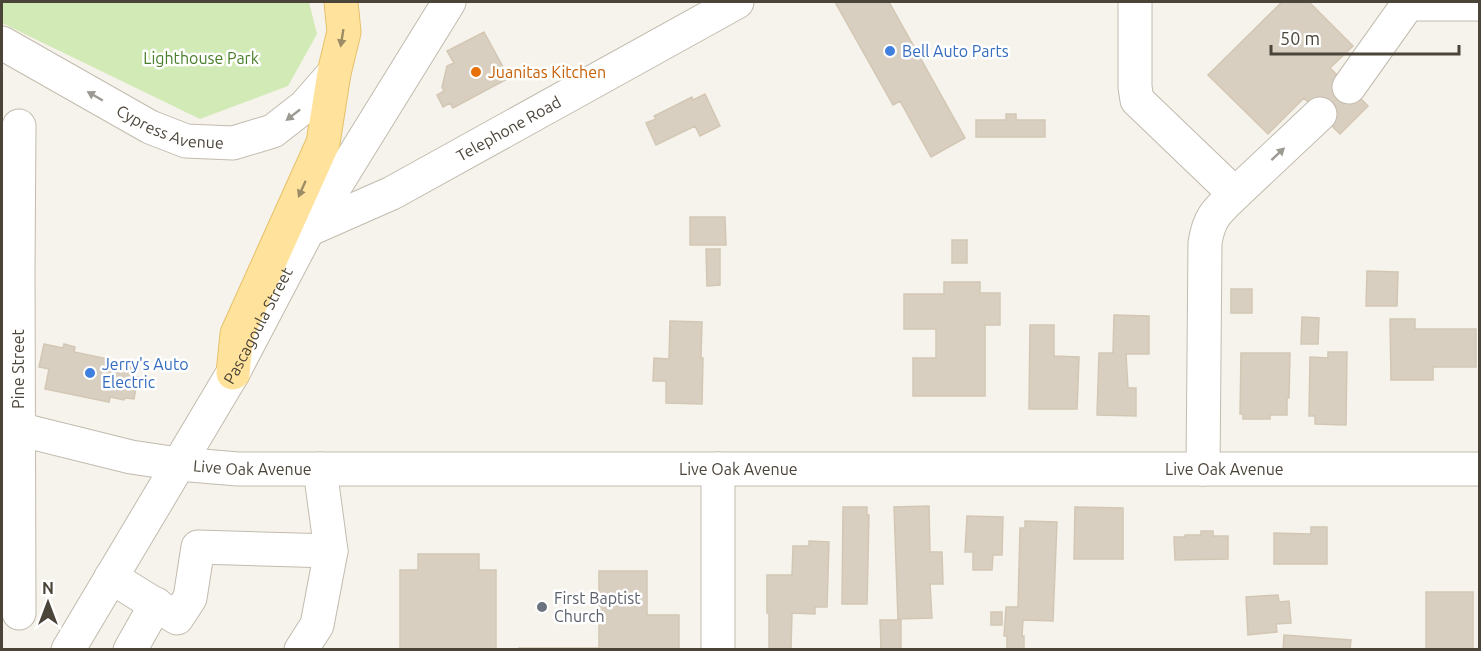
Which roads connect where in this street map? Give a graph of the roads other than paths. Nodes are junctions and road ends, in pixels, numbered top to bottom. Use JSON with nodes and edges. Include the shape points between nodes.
{"nodes":[{"id":1,"x":341,"y":2,"type":"edge"},
{"id":2,"x":449,"y":2,"type":"edge"},
{"id":3,"x":737,"y":2,"type":"edge"},
{"id":4,"x":1135,"y":2,"type":"edge"},
{"id":5,"x":1408,"y":3,"type":"edge"},
{"id":6,"x":1479,"y":4,"type":"edge"},
{"id":7,"x":2,"y":42,"type":"edge"},
{"id":8,"x":334,"y":73,"type":"junction"},
{"id":9,"x":1349,"y":87,"type":"dead end"},
{"id":10,"x":1320,"y":114,"type":"dead end"},
{"id":11,"x":19,"y":126,"type":"dead end"},
{"id":12,"x":1235,"y":194,"type":"junction"},
{"id":13,"x":308,"y":230,"type":"junction"},
{"id":14,"x":233,"y":373,"type":"junction"},
{"id":15,"x":10,"y":426,"type":"edge"},
{"id":16,"x":178,"y":464,"type":"junction"},
{"id":17,"x":321,"y":469,"type":"junction"},
{"id":18,"x":718,"y":469,"type":"junction"},
{"id":19,"x":1203,"y":469,"type":"junction"},
{"id":20,"x":1479,"y":469,"type":"edge"},
{"id":21,"x":331,"y":551,"type":"junction"},
{"id":22,"x":111,"y":577,"type":"junction"},
{"id":23,"x":156,"y":604,"type":"junction"},
{"id":24,"x":19,"y":612,"type":"dead end"},
{"id":25,"x":68,"y":650,"type":"edge"},
{"id":26,"x":130,"y":650,"type":"edge"},
{"id":27,"x":301,"y":650,"type":"edge"},
{"id":28,"x":718,"y":650,"type":"edge"}],
"edges":[{"from":1,"to":8,"type":"main road","one_way":true,"via":[[344,32]]},
{"from":2,"to":13,"type":"street","name":"Pascagoula Street"},
{"from":3,"to":13,"type":"street","name":"Telephone Road","via":[[392,193]]},
{"from":4,"to":12,"type":"street","via":[[1137,100]]},
{"from":5,"to":6,"type":"street"},
{"from":5,"to":9,"type":"street"},
{"from":8,"to":7,"type":"street","name":"Cypress Avenue","one_way":true,"via":[[305,106],[273,130],[233,143],[186,141],[150,127]]},
{"from":8,"to":14,"type":"main road","one_way":true,"via":[[323,143],[237,334]]},
{"from":12,"to":10,"type":"street","one_way":true},
{"from":11,"to":15,"type":"street","name":"Pine Street","via":[[18,268]]},
{"from":12,"to":19,"type":"street","via":[[1212,219],[1205,243]]},
{"from":13,"to":14,"type":"street","name":"Pascagoula Street"},
{"from":14,"to":16,"type":"street","name":"Pascagoula Street"},
{"from":15,"to":16,"type":"street","name":"Live Oak Avenue","via":[[131,457]]},
{"from":15,"to":24,"type":"street","name":"Pine Street"},
{"from":16,"to":17,"type":"street","name":"Live Oak Avenue"},
{"from":16,"to":22,"type":"street","name":"Pascagoula Street"},
{"from":17,"to":18,"type":"street","name":"Live Oak Avenue"},
{"from":17,"to":21,"type":"street"},
{"from":18,"to":19,"type":"street","name":"Live Oak Avenue"},
{"from":18,"to":28,"type":"street"},
{"from":19,"to":20,"type":"street","name":"Live Oak Avenue"},
{"from":21,"to":23,"type":"street","via":[[198,548],[190,598],[177,618]]},
{"from":21,"to":27,"type":"street","via":[[316,626]]},
{"from":22,"to":23,"type":"street"},
{"from":22,"to":25,"type":"street","name":"Pascagoula Street"},
{"from":23,"to":26,"type":"street"}]}
